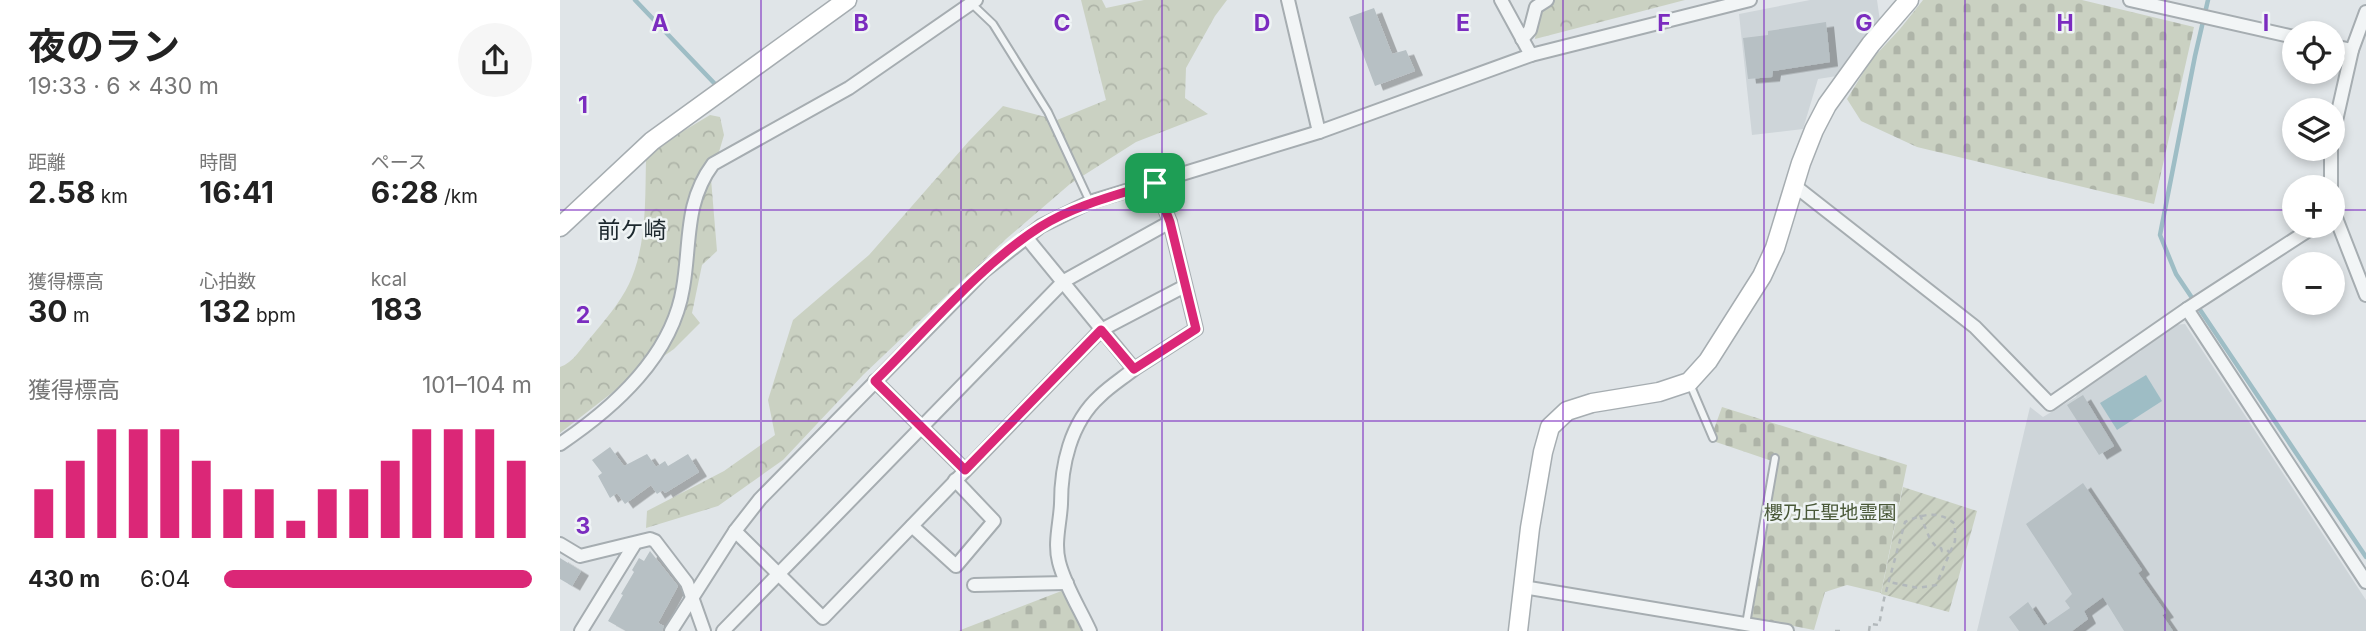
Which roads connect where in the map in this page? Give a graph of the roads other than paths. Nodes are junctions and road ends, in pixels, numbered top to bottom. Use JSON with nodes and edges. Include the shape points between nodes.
{"nodes":[{"id":1,"x":847,"y":0,"type":"edge"},
{"id":2,"x":1288,"y":0,"type":"edge"},
{"id":3,"x":1501,"y":0,"type":"edge"},
{"id":4,"x":1547,"y":0,"type":"edge"},
{"id":5,"x":1751,"y":0,"type":"edge"},
{"id":6,"x":1909,"y":0,"type":"edge"},
{"id":7,"x":2130,"y":0,"type":"edge"},
{"id":8,"x":974,"y":2,"type":"edge"},
{"id":9,"x":2366,"y":12,"type":"edge"},
{"id":10,"x":2282,"y":34,"type":"edge"},
{"id":11,"x":1522,"y":39,"type":"junction"},
{"id":12,"x":2345,"y":49,"type":"edge"},
{"id":13,"x":2352,"y":50,"type":"junction"},
{"id":14,"x":1531,"y":55,"type":"junction"},
{"id":15,"x":2341,"y":98,"type":"edge"},
{"id":16,"x":1319,"y":132,"type":"junction"},
{"id":17,"x":1155,"y":183,"type":"junction"},
{"id":18,"x":1795,"y":186,"type":"junction"},
{"id":19,"x":1090,"y":202,"type":"junction"},
{"id":20,"x":1170,"y":222,"type":"junction"},
{"id":21,"x":560,"y":227,"type":"edge"},
{"id":22,"x":1026,"y":237,"type":"junction"},
{"id":23,"x":2296,"y":238,"type":"edge"},
{"id":24,"x":2344,"y":238,"type":"edge"},
{"id":25,"x":1064,"y":281,"type":"junction"},
{"id":26,"x":1185,"y":286,"type":"junction"},
{"id":27,"x":2366,"y":295,"type":"edge"},
{"id":28,"x":2190,"y":307,"type":"junction"},
{"id":29,"x":1101,"y":330,"type":"junction"},
{"id":30,"x":1134,"y":369,"type":"junction"},
{"id":31,"x":875,"y":381,"type":"junction"},
{"id":32,"x":1689,"y":382,"type":"junction"},
{"id":33,"x":922,"y":428,"type":"junction"},
{"id":34,"x":1713,"y":438,"type":"dead end"},
{"id":35,"x":560,"y":444,"type":"edge"},
{"id":36,"x":1775,"y":458,"type":"dead end"},
{"id":37,"x":965,"y":470,"type":"junction"},
{"id":38,"x":956,"y":481,"type":"junction"},
{"id":39,"x":912,"y":526,"type":"junction"},
{"id":40,"x":735,"y":531,"type":"junction"},
{"id":41,"x":560,"y":544,"type":"edge"},
{"id":42,"x":635,"y":545,"type":"junction"},
{"id":43,"x":778,"y":575,"type":"junction"},
{"id":44,"x":2366,"y":582,"type":"edge"},
{"id":45,"x":1067,"y":583,"type":"junction"},
{"id":46,"x":974,"y":585,"type":"dead end"},
{"id":47,"x":1523,"y":587,"type":"junction"},
{"id":48,"x":691,"y":599,"type":"junction"},
{"id":49,"x":1746,"y":624,"type":"junction"},
{"id":50,"x":581,"y":631,"type":"edge"},
{"id":51,"x":671,"y":631,"type":"edge"},
{"id":52,"x":704,"y":631,"type":"edge"},
{"id":53,"x":723,"y":631,"type":"edge"},
{"id":54,"x":1090,"y":631,"type":"edge"},
{"id":55,"x":1518,"y":631,"type":"edge"},
{"id":56,"x":1787,"y":631,"type":"edge"}],
"edges":[{"from":1,"to":21,"type":"street","via":[[652,141]]},
{"from":2,"to":16,"type":"street"},
{"from":3,"to":11,"type":"street"},
{"from":4,"to":11,"type":"street","via":[[1536,6],[1530,30]]},
{"from":5,"to":14,"type":"street"},
{"from":6,"to":18,"type":"street","via":[[1826,105]]},
{"from":7,"to":10,"type":"street"},
{"from":8,"to":19,"type":"lane","via":[[1048,112]]},
{"from":8,"to":35,"type":"street","via":[[849,88],[713,164],[693,202],[684,288],[670,334],[602,414]]},
{"from":9,"to":13,"type":"street"},
{"from":11,"to":14,"type":"street"},
{"from":12,"to":13,"type":"street"},
{"from":13,"to":15,"type":"street"},
{"from":14,"to":16,"type":"street"},
{"from":16,"to":17,"type":"street"},
{"from":17,"to":19,"type":"street"},
{"from":17,"to":20,"type":"street"},
{"from":18,"to":28,"type":"street","via":[[1975,327],[2050,404]]},
{"from":18,"to":32,"type":"street","via":[[1762,276],[1708,361]]},
{"from":19,"to":22,"type":"street"},
{"from":20,"to":25,"type":"street"},
{"from":20,"to":26,"type":"street"},
{"from":22,"to":25,"type":"street"},
{"from":22,"to":31,"type":"street","via":[[984,271]]},
{"from":23,"to":28,"type":"street"},
{"from":24,"to":27,"type":"street"},
{"from":25,"to":29,"type":"street"},
{"from":25,"to":33,"type":"street"},
{"from":26,"to":29,"type":"street"},
{"from":26,"to":30,"type":"street","via":[[1196,329]]},
{"from":28,"to":44,"type":"street"},
{"from":29,"to":30,"type":"street"},
{"from":29,"to":37,"type":"street"},
{"from":30,"to":45,"type":"street","via":[[1091,405],[1067,449],[1056,546]]},
{"from":31,"to":33,"type":"street"},
{"from":31,"to":40,"type":"street","via":[[760,499]]},
{"from":32,"to":34,"type":"lane"},
{"from":32,"to":47,"type":"street","via":[[1567,411],[1550,427]]},
{"from":33,"to":37,"type":"street"},
{"from":33,"to":43,"type":"street"},
{"from":36,"to":49,"type":"lane"},
{"from":37,"to":38,"type":"street"},
{"from":38,"to":39,"type":"street"},
{"from":38,"to":39,"type":"street","via":[[993,521],[956,566]]},
{"from":39,"to":43,"type":"street","via":[[823,618]]},
{"from":40,"to":43,"type":"street"},
{"from":40,"to":48,"type":"street"},
{"from":41,"to":42,"type":"street","via":[[580,555]]},
{"from":42,"to":48,"type":"street","via":[[655,541],[687,583]]},
{"from":42,"to":50,"type":"street"},
{"from":43,"to":53,"type":"street"},
{"from":45,"to":46,"type":"street"},
{"from":45,"to":54,"type":"street"},
{"from":47,"to":49,"type":"street"},
{"from":47,"to":55,"type":"street"},
{"from":48,"to":51,"type":"street"},
{"from":48,"to":52,"type":"street"},
{"from":49,"to":56,"type":"street"}]}
